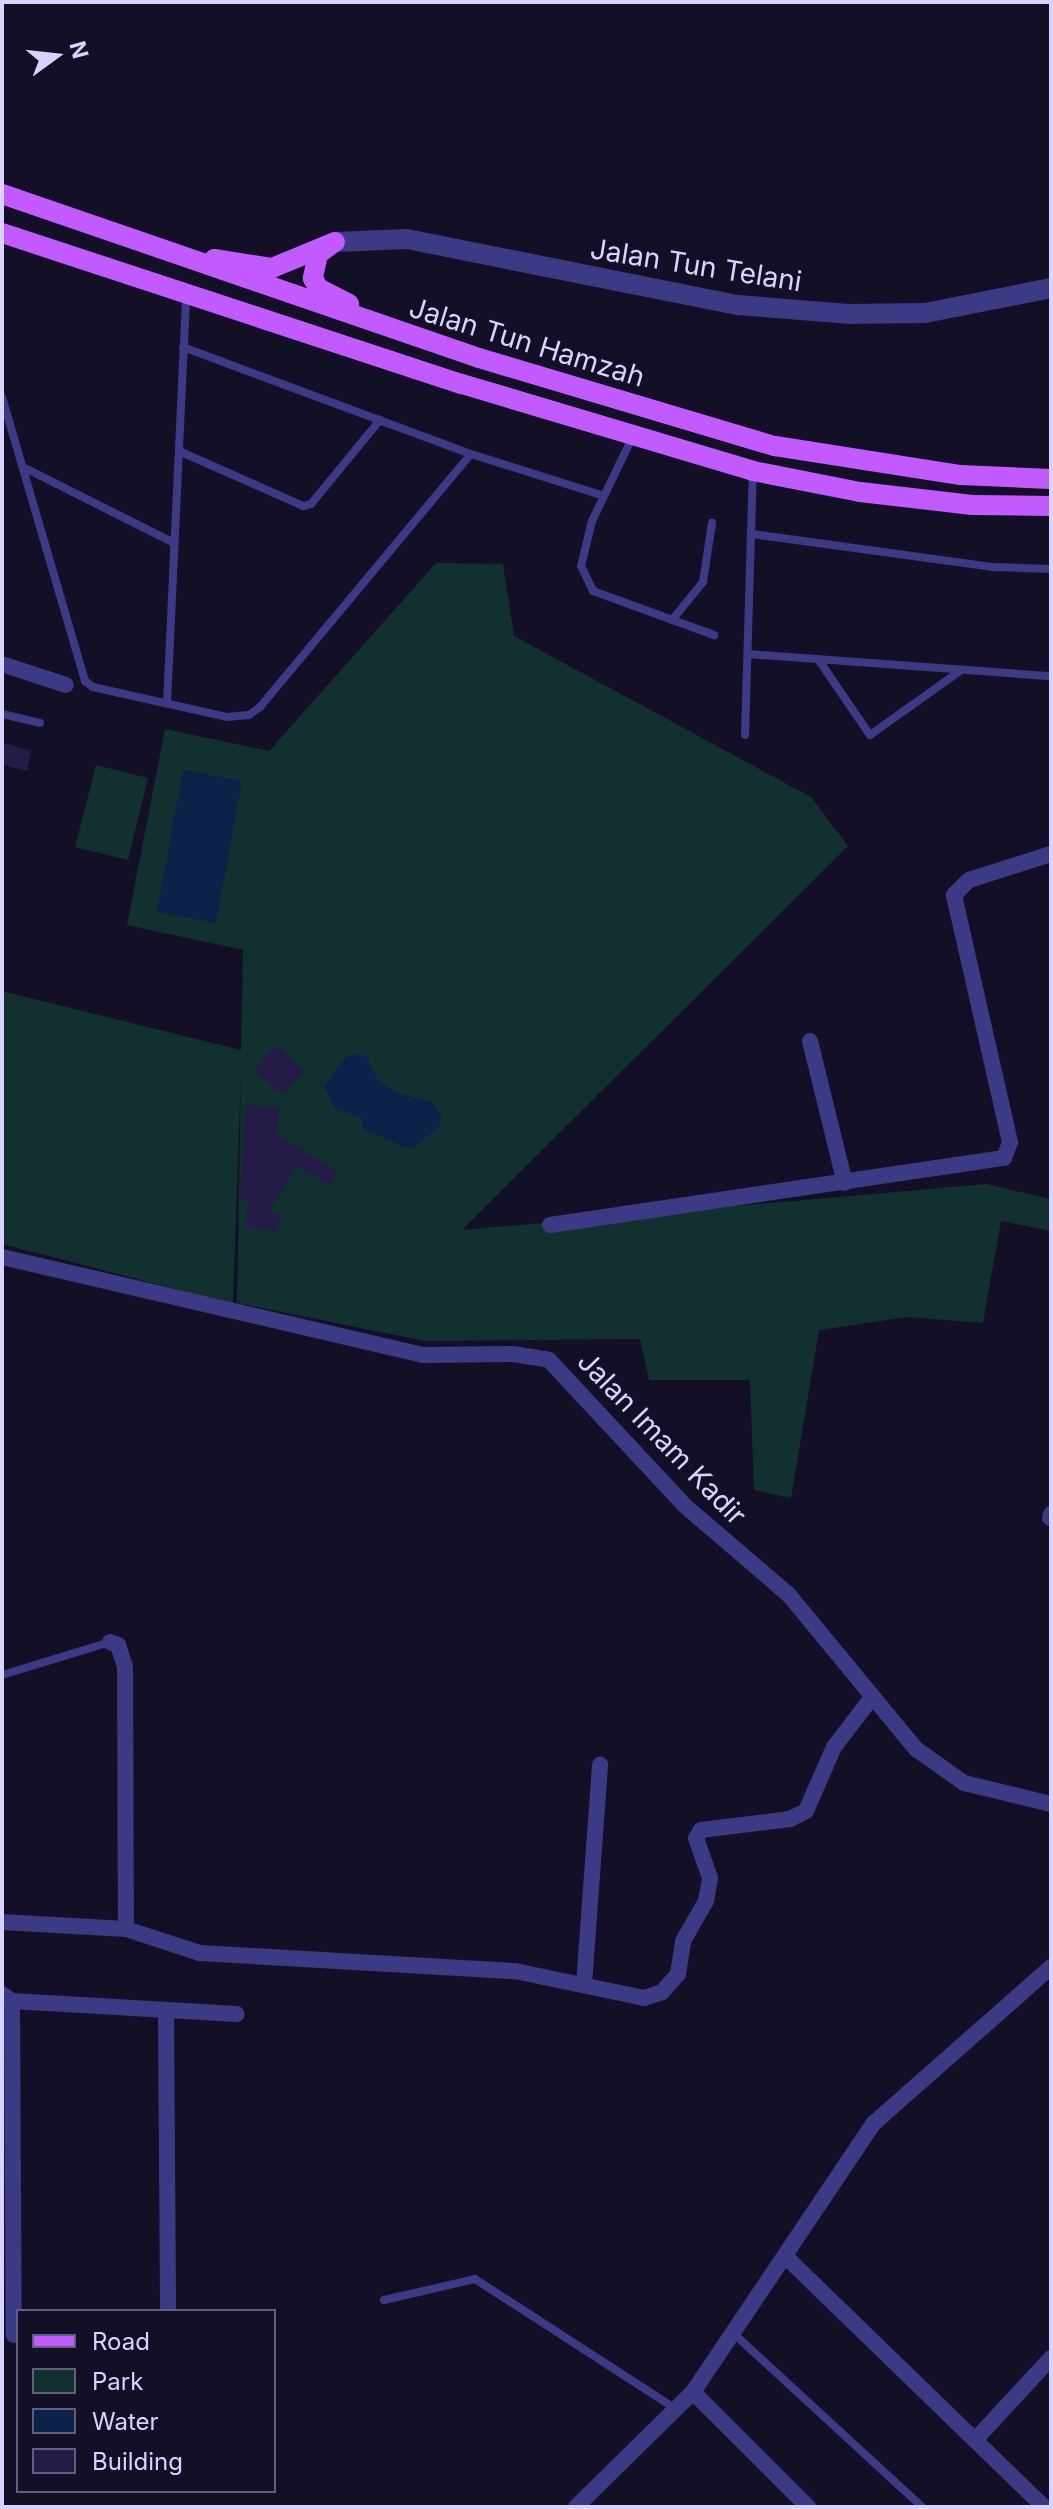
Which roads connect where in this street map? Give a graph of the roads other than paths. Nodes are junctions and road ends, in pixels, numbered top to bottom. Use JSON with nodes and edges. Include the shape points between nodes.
{"nodes":[{"id":1,"x":2,"y":194,"type":"edge"},
{"id":2,"x":99,"y":227,"type":"junction"},
{"id":3,"x":2,"y":233,"type":"edge"},
{"id":4,"x":335,"y":242,"type":"junction"},
{"id":5,"x":1051,"y":288,"type":"edge"},
{"id":6,"x":186,"y":294,"type":"junction"},
{"id":7,"x":183,"y":347,"type":"junction"},
{"id":8,"x":479,"y":358,"type":"junction"},
{"id":9,"x":2,"y":397,"type":"edge"},
{"id":10,"x":380,"y":420,"type":"junction"},
{"id":11,"x":633,"y":437,"type":"junction"},
{"id":12,"x":179,"y":451,"type":"junction"},
{"id":13,"x":471,"y":454,"type":"junction"},
{"id":14,"x":27,"y":469,"type":"junction"},
{"id":15,"x":753,"y":471,"type":"junction"},
{"id":16,"x":1051,"y":479,"type":"edge"},
{"id":17,"x":604,"y":496,"type":"junction"},
{"id":18,"x":1051,"y":506,"type":"edge"},
{"id":19,"x":712,"y":523,"type":"dead end"},
{"id":20,"x":752,"y":534,"type":"junction"},
{"id":21,"x":174,"y":543,"type":"junction"},
{"id":22,"x":1051,"y":569,"type":"edge"},
{"id":23,"x":672,"y":620,"type":"junction"},
{"id":24,"x":714,"y":635,"type":"dead end"},
{"id":25,"x":748,"y":654,"type":"junction"},
{"id":26,"x":818,"y":659,"type":"junction"},
{"id":27,"x":2,"y":664,"type":"edge"},
{"id":28,"x":961,"y":670,"type":"junction"},
{"id":29,"x":1051,"y":676,"type":"edge"},
{"id":30,"x":66,"y":685,"type":"dead end"},
{"id":31,"x":167,"y":703,"type":"junction"},
{"id":32,"x":2,"y":714,"type":"edge"},
{"id":33,"x":40,"y":723,"type":"dead end"},
{"id":34,"x":745,"y":735,"type":"dead end"},
{"id":35,"x":1051,"y":854,"type":"edge"},
{"id":36,"x":810,"y":1041,"type":"dead end"},
{"id":37,"x":845,"y":1183,"type":"junction"},
{"id":38,"x":550,"y":1225,"type":"dead end"},
{"id":39,"x":2,"y":1257,"type":"edge"},
{"id":40,"x":110,"y":1642,"type":"joint"},
{"id":41,"x":2,"y":1675,"type":"edge"},
{"id":42,"x":870,"y":1700,"type":"junction"},
{"id":43,"x":600,"y":1765,"type":"dead end"},
{"id":44,"x":1051,"y":1804,"type":"edge"},
{"id":45,"x":2,"y":1922,"type":"edge"},
{"id":46,"x":126,"y":1929,"type":"junction"},
{"id":47,"x":1051,"y":1967,"type":"edge"},
{"id":48,"x":584,"y":1984,"type":"junction"},
{"id":49,"x":7,"y":1998,"type":"edge"},
{"id":50,"x":166,"y":2012,"type":"junction"},
{"id":51,"x":237,"y":2014,"type":"dead end"},
{"id":52,"x":786,"y":2257,"type":"junction"},
{"id":53,"x":384,"y":2300,"type":"dead end"},
{"id":54,"x":168,"y":2309,"type":"edge"},
{"id":55,"x":733,"y":2333,"type":"junction"},
{"id":56,"x":14,"y":2335,"type":"dead end"},
{"id":57,"x":1051,"y":2358,"type":"edge"},
{"id":58,"x":693,"y":2392,"type":"junction"},
{"id":59,"x":676,"y":2409,"type":"junction"},
{"id":60,"x":975,"y":2440,"type":"junction"},
{"id":61,"x":576,"y":2507,"type":"edge"},
{"id":62,"x":808,"y":2507,"type":"edge"},
{"id":63,"x":922,"y":2507,"type":"edge"},
{"id":64,"x":1044,"y":2507,"type":"edge"}],
"edges":[{"from":1,"to":2,"type":"main road","name":"Jalan Tun Hamzah"},
{"from":2,"to":4,"type":"main road","via":[[256,269],[272,268]]},
{"from":2,"to":8,"type":"main road","name":"Jalan Tun Hamzah"},
{"from":3,"to":6,"type":"main road","name":"Jalan Tun Hamzah"},
{"from":4,"to":5,"type":"street","name":"Jalan Tun Telani","via":[[407,239],[724,303],[849,314],[925,313]]},
{"from":4,"to":8,"type":"main road","via":[[318,254],[313,267],[318,288]]},
{"from":6,"to":7,"type":"lane"},
{"from":6,"to":11,"type":"main road","name":"Jalan Tun Hamzah"},
{"from":7,"to":10,"type":"lane"},
{"from":7,"to":12,"type":"lane"},
{"from":8,"to":16,"type":"main road","name":"Jalan Tun Hamzah","via":[[818,456],[961,475]]},
{"from":9,"to":14,"type":"lane"},
{"from":10,"to":12,"type":"lane","via":[[311,504],[303,506]]},
{"from":10,"to":13,"type":"lane"},
{"from":11,"to":15,"type":"main road","name":"Jalan Tun Hamzah"},
{"from":11,"to":17,"type":"lane"},
{"from":12,"to":21,"type":"lane"},
{"from":13,"to":17,"type":"lane"},
{"from":13,"to":31,"type":"lane","via":[[260,707],[249,715],[227,717]]},
{"from":14,"to":21,"type":"lane"},
{"from":14,"to":31,"type":"lane","via":[[85,681]]},
{"from":15,"to":18,"type":"main road","name":"Jalan Tun Hamzah","via":[[860,492],[972,505]]},
{"from":15,"to":20,"type":"lane"},
{"from":17,"to":23,"type":"lane","via":[[581,566],[593,591]]},
{"from":19,"to":23,"type":"lane","via":[[703,582]]},
{"from":20,"to":22,"type":"lane","via":[[992,567]]},
{"from":20,"to":25,"type":"lane"},
{"from":21,"to":31,"type":"lane"},
{"from":23,"to":24,"type":"lane"},
{"from":25,"to":26,"type":"lane"},
{"from":25,"to":34,"type":"lane"},
{"from":26,"to":28,"type":"lane"},
{"from":26,"to":28,"type":"lane","via":[[870,735]]},
{"from":27,"to":30,"type":"street"},
{"from":28,"to":29,"type":"lane"},
{"from":32,"to":33,"type":"lane"},
{"from":35,"to":37,"type":"street","via":[[969,880],[954,895],[1010,1142],[1006,1156]]},
{"from":36,"to":37,"type":"street"},
{"from":37,"to":38,"type":"street"},
{"from":39,"to":42,"type":"street","name":"Jalan Imam Kadir","via":[[422,1355],[513,1354],[549,1360],[565,1371],[684,1505],[789,1595]]},
{"from":40,"to":41,"type":"lane"},
{"from":40,"to":46,"type":"street","via":[[118,1645],[125,1666]]},
{"from":42,"to":44,"type":"street","name":"Jalan Imam Kadir","via":[[938,1768],[994,1792]]},
{"from":42,"to":48,"type":"street","via":[[834,1747],[806,1811],[790,1819],[701,1830],[696,1838],[710,1878],[706,1901],[683,1941],[678,1974],[662,1992],[623,1997]]},
{"from":43,"to":48,"type":"street"},
{"from":45,"to":46,"type":"street"},
{"from":46,"to":48,"type":"street","via":[[200,1953],[437,1963],[550,1975]]},
{"from":47,"to":52,"type":"street","via":[[874,2123]]},
{"from":49,"to":50,"type":"street"},
{"from":49,"to":56,"type":"street"},
{"from":50,"to":51,"type":"street"},
{"from":50,"to":54,"type":"street"},
{"from":52,"to":55,"type":"street"},
{"from":52,"to":60,"type":"street"},
{"from":53,"to":59,"type":"lane","via":[[475,2279]]},
{"from":55,"to":58,"type":"street"},
{"from":55,"to":63,"type":"lane"},
{"from":57,"to":60,"type":"street"},
{"from":58,"to":59,"type":"street"},
{"from":58,"to":62,"type":"street"},
{"from":59,"to":61,"type":"street"},
{"from":60,"to":64,"type":"street"}]}
